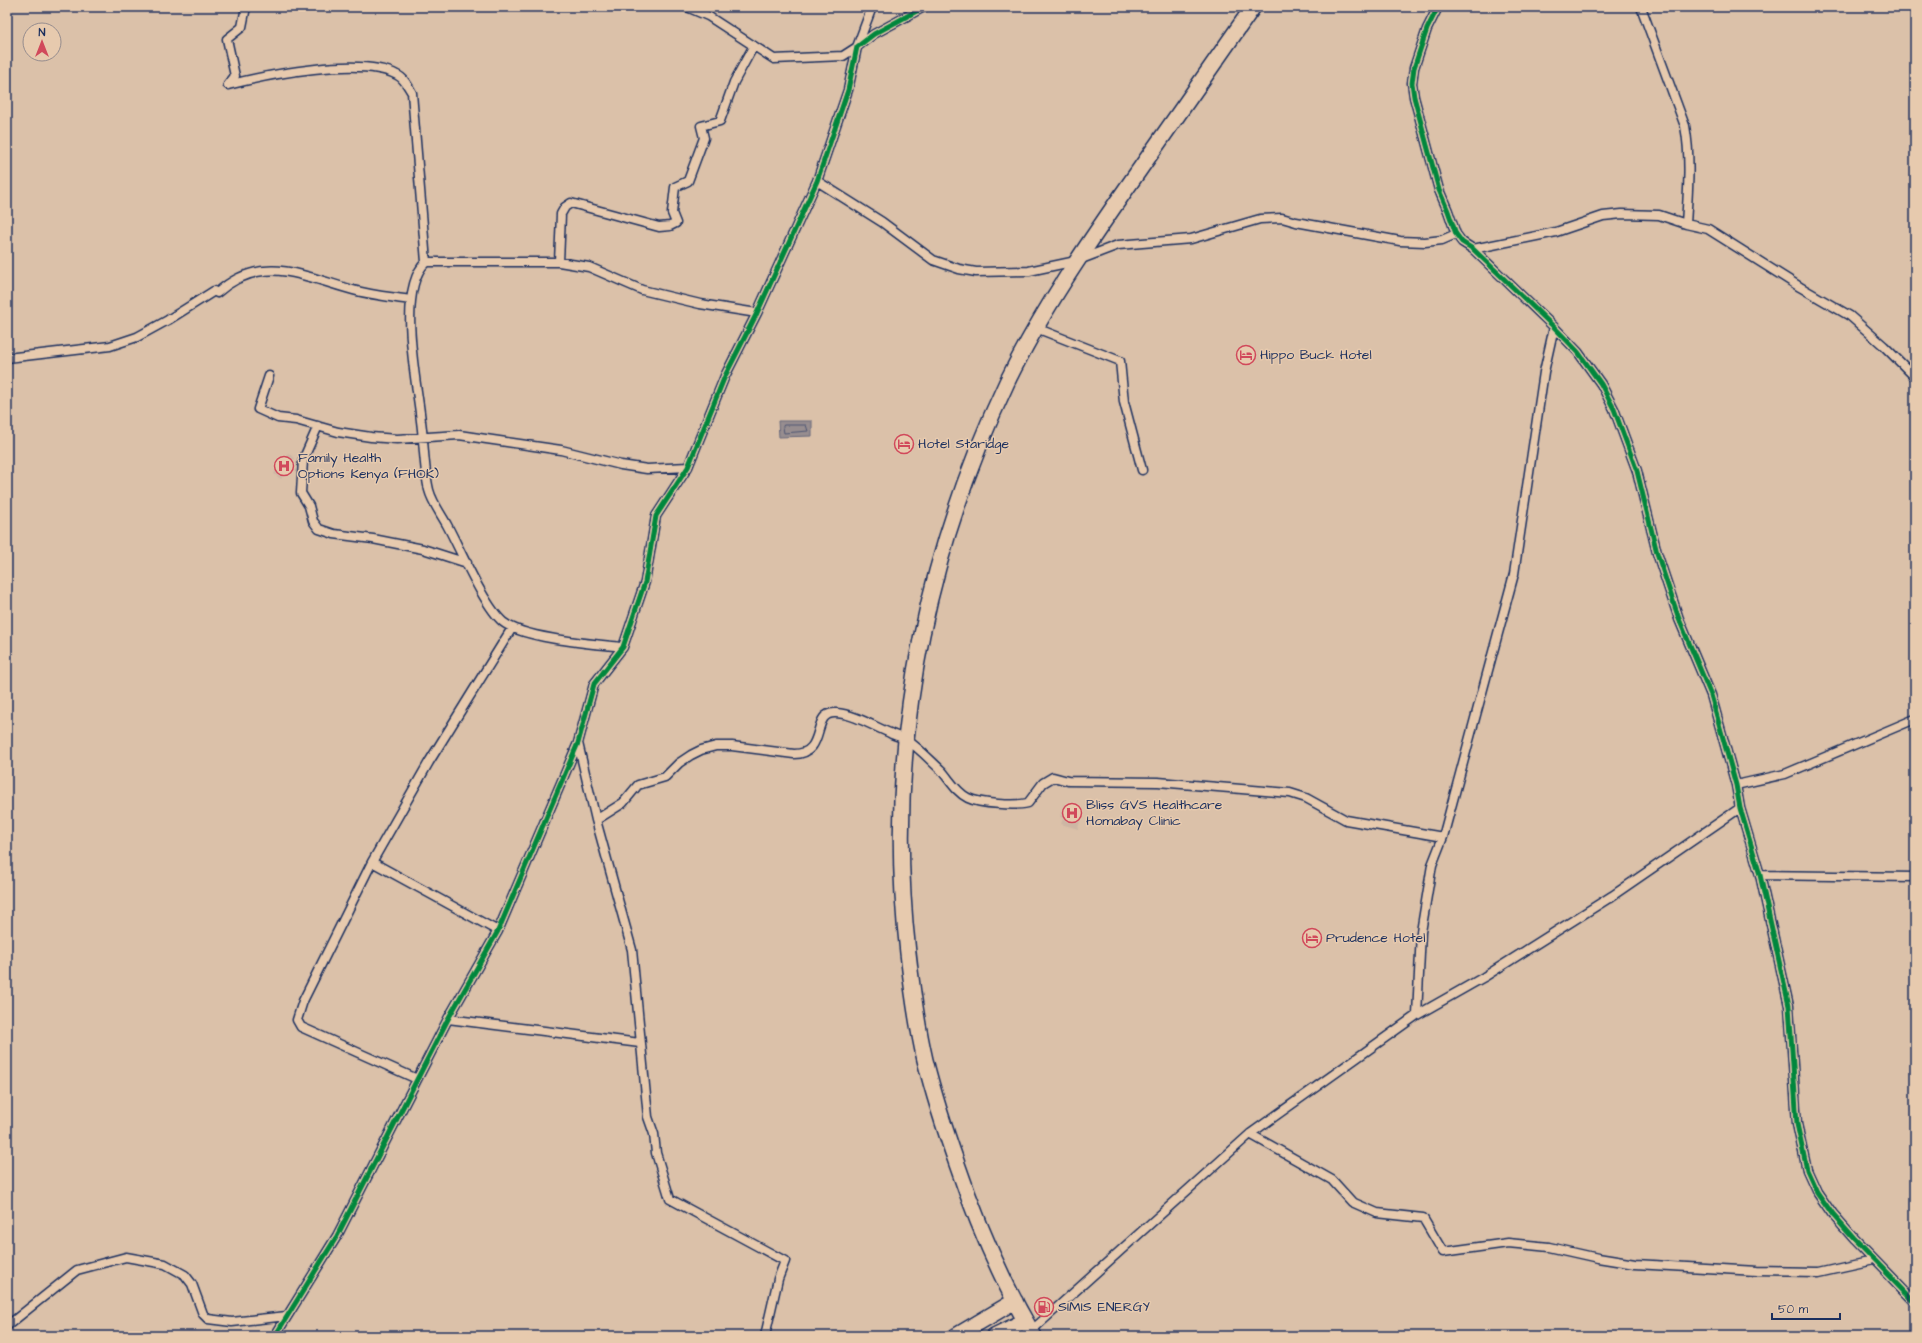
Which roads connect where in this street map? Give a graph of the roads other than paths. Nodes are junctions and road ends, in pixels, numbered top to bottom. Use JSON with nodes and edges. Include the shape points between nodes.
{"nodes":[{"id":1,"x":246,"y":7,"type":"edge"},
{"id":2,"x":688,"y":7,"type":"edge"},
{"id":3,"x":872,"y":7,"type":"edge"},
{"id":4,"x":924,"y":7,"type":"edge"},
{"id":5,"x":1253,"y":7,"type":"edge"},
{"id":6,"x":1438,"y":7,"type":"edge"},
{"id":7,"x":1641,"y":7,"type":"edge"},
{"id":8,"x":753,"y":47,"type":"junction"},
{"id":9,"x":857,"y":48,"type":"junction"},
{"id":10,"x":818,"y":181,"type":"junction"},
{"id":11,"x":1686,"y":224,"type":"junction"},
{"id":12,"x":1456,"y":234,"type":"junction"},
{"id":13,"x":1473,"y":249,"type":"junction"},
{"id":14,"x":1076,"y":261,"type":"junction"},
{"id":15,"x":426,"y":262,"type":"junction"},
{"id":16,"x":559,"y":262,"type":"junction"},
{"id":17,"x":410,"y":300,"type":"junction"},
{"id":18,"x":757,"y":313,"type":"junction"},
{"id":19,"x":1554,"y":327,"type":"junction"},
{"id":20,"x":1036,"y":328,"type":"junction"},
{"id":21,"x":7,"y":358,"type":"edge"},
{"id":22,"x":269,"y":376,"type":"dead end"},
{"id":23,"x":1915,"y":378,"type":"edge"},
{"id":24,"x":318,"y":426,"type":"junction"},
{"id":25,"x":423,"y":437,"type":"junction"},
{"id":26,"x":688,"y":467,"type":"junction"},
{"id":27,"x":1142,"y":470,"type":"dead end"},
{"id":28,"x":467,"y":563,"type":"junction"},
{"id":29,"x":512,"y":628,"type":"junction"},
{"id":30,"x":624,"y":647,"type":"junction"},
{"id":31,"x":1915,"y":719,"type":"edge"},
{"id":32,"x":906,"y":740,"type":"junction"},
{"id":33,"x":578,"y":743,"type":"junction"},
{"id":34,"x":1736,"y":785,"type":"junction"},
{"id":35,"x":1740,"y":808,"type":"junction"},
{"id":36,"x":596,"y":820,"type":"junction"},
{"id":37,"x":1443,"y":837,"type":"junction"},
{"id":38,"x":372,"y":862,"type":"junction"},
{"id":39,"x":1760,"y":874,"type":"junction"},
{"id":40,"x":1915,"y":877,"type":"edge"},
{"id":41,"x":498,"y":931,"type":"junction"},
{"id":42,"x":1417,"y":1015,"type":"junction"},
{"id":43,"x":448,"y":1019,"type":"junction"},
{"id":44,"x":640,"y":1043,"type":"junction"},
{"id":45,"x":417,"y":1080,"type":"junction"},
{"id":46,"x":1250,"y":1134,"type":"junction"},
{"id":47,"x":1873,"y":1260,"type":"junction"},
{"id":48,"x":1015,"y":1301,"type":"junction"},
{"id":49,"x":1915,"y":1302,"type":"edge"},
{"id":50,"x":287,"y":1316,"type":"junction"},
{"id":51,"x":7,"y":1326,"type":"edge"},
{"id":52,"x":1030,"y":1329,"type":"edge"},
{"id":53,"x":275,"y":1336,"type":"edge"},
{"id":54,"x":765,"y":1336,"type":"edge"},
{"id":55,"x":956,"y":1336,"type":"edge"},
{"id":56,"x":994,"y":1336,"type":"edge"}],
"edges":[{"from":1,"to":15,"type":"street","via":[[242,27],[227,39],[235,76],[228,84],[269,75],[360,68],[381,69],[398,75],[407,84],[412,93]]},
{"from":2,"to":8,"type":"street","via":[[708,16]]},
{"from":3,"to":9,"type":"street"},
{"from":4,"to":9,"type":"street","via":[[874,34]]},
{"from":5,"to":14,"type":"highway"},
{"from":6,"to":12,"type":"street","via":[[1427,29],[1414,68],[1412,83],[1424,140]]},
{"from":7,"to":11,"type":"street","via":[[1685,126],[1689,181]]},
{"from":8,"to":9,"type":"street","via":[[774,59],[843,56]]},
{"from":8,"to":16,"type":"street","via":[[734,82],[720,121],[701,126],[704,138],[688,181],[675,187],[672,212],[676,223],[658,227],[571,203],[564,207],[561,214]]},
{"from":9,"to":10,"type":"street","via":[[848,90]]},
{"from":10,"to":14,"type":"street","via":[[942,264],[976,272],[1029,270]]},
{"from":10,"to":18,"type":"street"},
{"from":11,"to":13,"type":"street","via":[[1659,215],[1603,216],[1556,232]]},
{"from":11,"to":23,"type":"street","via":[[1708,229],[1850,316]]},
{"from":12,"to":13,"type":"street","via":[[1462,242]]},
{"from":12,"to":14,"type":"street","via":[[1442,240],[1400,241],[1282,218],[1260,219],[1191,239],[1118,244]]},
{"from":13,"to":19,"type":"street"},
{"from":14,"to":20,"type":"highway"},
{"from":15,"to":16,"type":"street"},
{"from":15,"to":17,"type":"street","via":[[415,277]]},
{"from":16,"to":18,"type":"street","via":[[589,267],[642,290],[700,304]]},
{"from":17,"to":21,"type":"street","via":[[355,290],[286,271],[254,271],[217,293],[214,291],[137,337],[110,346]]},
{"from":17,"to":25,"type":"street","via":[[415,385]]},
{"from":18,"to":26,"type":"street","via":[[725,376]]},
{"from":19,"to":34,"type":"street","via":[[1601,384],[1614,409],[1636,471],[1657,553],[1711,695]]},
{"from":19,"to":37,"type":"street","via":[[1544,372],[1514,574]]},
{"from":20,"to":27,"type":"street","via":[[1120,361],[1124,402]]},
{"from":20,"to":32,"type":"highway","via":[[1008,381],[985,433],[960,494],[942,551],[925,613],[914,673]]},
{"from":22,"to":24,"type":"street","via":[[258,409],[278,418]]},
{"from":24,"to":25,"type":"street","via":[[370,437]]},
{"from":24,"to":28,"type":"street","via":[[303,460],[301,493],[319,529],[334,534],[423,549]]},
{"from":25,"to":26,"type":"street","via":[[459,435],[512,441],[561,450],[621,466],[647,469]]},
{"from":25,"to":28,"type":"street","via":[[429,491]]},
{"from":26,"to":30,"type":"street","via":[[656,516],[644,582]]},
{"from":28,"to":29,"type":"street","via":[[496,614]]},
{"from":29,"to":30,"type":"street","via":[[572,641]]},
{"from":29,"to":38,"type":"street","via":[[429,762]]},
{"from":30,"to":33,"type":"street","via":[[594,684]]},
{"from":31,"to":34,"type":"street","via":[[1785,774]]},
{"from":32,"to":36,"type":"street","via":[[848,715],[834,712],[823,719],[814,746],[808,752],[794,754],[732,746],[716,746],[701,750],[691,754],[664,777],[638,785],[623,803]]},
{"from":32,"to":37,"type":"street","via":[[942,771],[957,791],[969,799],[983,802],[1019,805],[1028,803],[1043,783],[1053,777],[1068,781],[1158,782],[1290,793],[1306,798],[1346,820]]},
{"from":32,"to":48,"type":"highway","via":[[902,856],[905,921],[914,1000],[925,1058],[942,1122],[974,1214]]},
{"from":33,"to":36,"type":"street"},
{"from":33,"to":41,"type":"street"},
{"from":34,"to":35,"type":"street"},
{"from":35,"to":39,"type":"street"},
{"from":35,"to":42,"type":"street","via":[[1612,896],[1484,977]]},
{"from":36,"to":44,"type":"street","via":[[632,950]]},
{"from":37,"to":42,"type":"street","via":[[1432,865],[1421,932]]},
{"from":38,"to":41,"type":"street"},
{"from":38,"to":45,"type":"street","via":[[302,1001],[297,1020],[301,1027]]},
{"from":39,"to":40,"type":"street"},
{"from":39,"to":47,"type":"street","via":[[1789,1006],[1797,1124],[1807,1170],[1817,1192],[1833,1215]]},
{"from":41,"to":43,"type":"street"},
{"from":42,"to":46,"type":"street"},
{"from":43,"to":44,"type":"street"},
{"from":43,"to":45,"type":"street"},
{"from":44,"to":54,"type":"street","via":[[648,1117],[670,1198],[785,1261],[778,1279]]},
{"from":45,"to":50,"type":"street","via":[[337,1236]]},
{"from":46,"to":47,"type":"street","via":[[1332,1180],[1352,1202],[1377,1213],[1423,1218],[1443,1252],[1508,1243],[1549,1246],[1636,1264],[1757,1271],[1818,1272]]},
{"from":46,"to":52,"type":"street"},
{"from":47,"to":49,"type":"street"},
{"from":48,"to":52,"type":"highway"},
{"from":48,"to":55,"type":"highway"},
{"from":50,"to":51,"type":"street","via":[[232,1322],[208,1318],[203,1314],[192,1284],[185,1275],[165,1264],[126,1256],[77,1270]]},
{"from":50,"to":53,"type":"street"},
{"from":52,"to":56,"type":"highway"}]}
